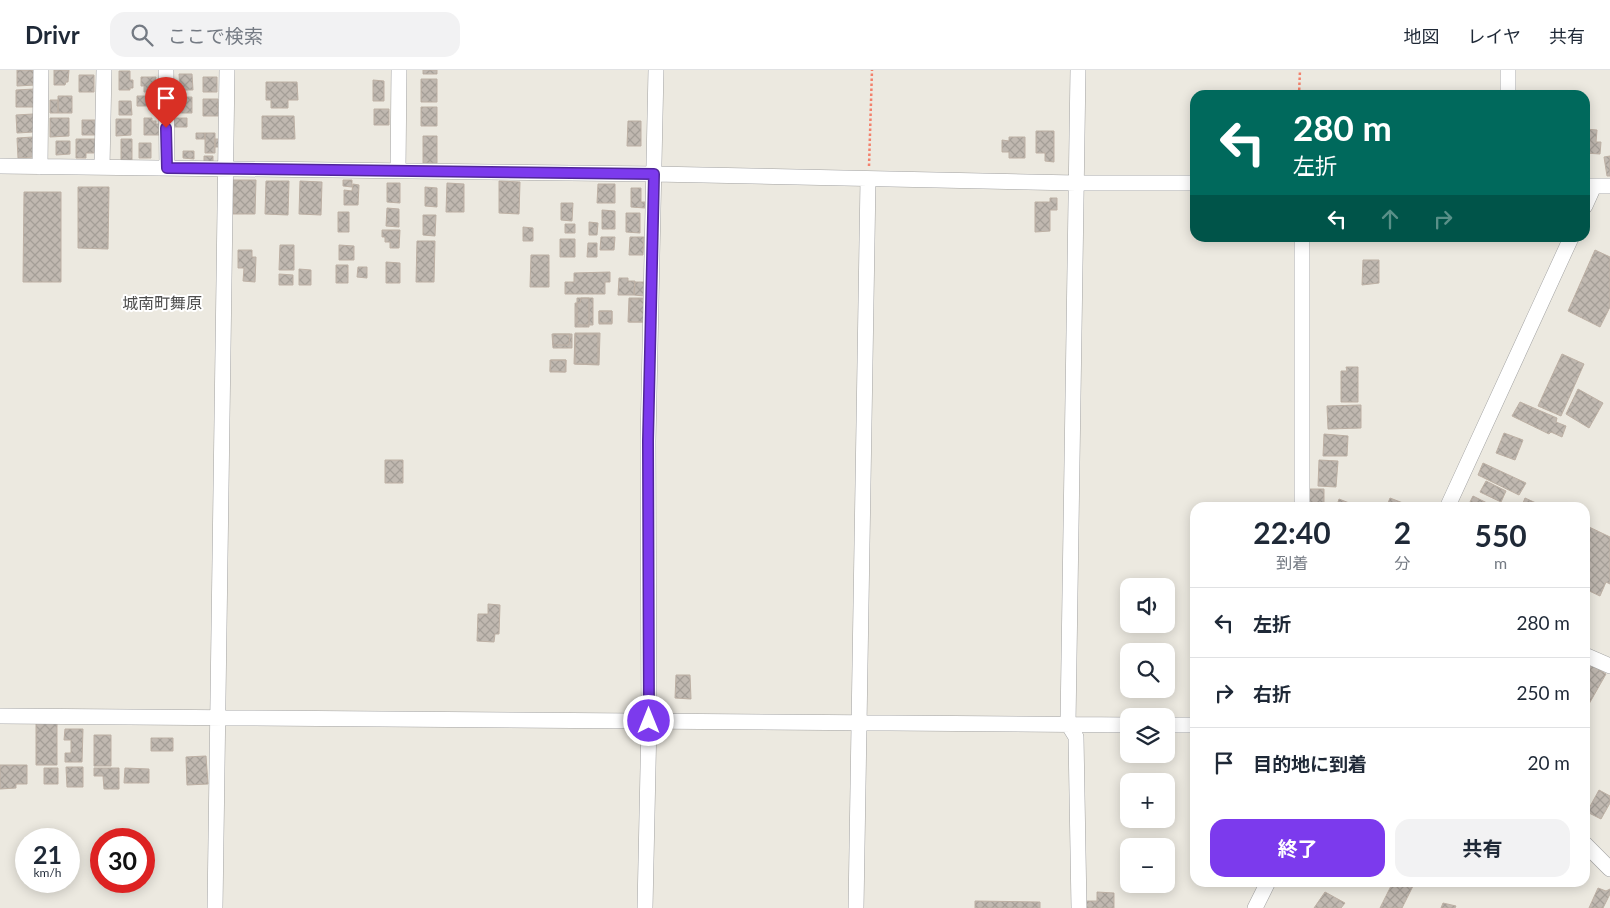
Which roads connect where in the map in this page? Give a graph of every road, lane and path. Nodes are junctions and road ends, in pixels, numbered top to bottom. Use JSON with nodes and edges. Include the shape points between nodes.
{"nodes":[{"id":1,"x":41,"y":70,"type":"edge"},
{"id":2,"x":104,"y":70,"type":"edge"},
{"id":3,"x":166,"y":70,"type":"edge"},
{"id":4,"x":227,"y":70,"type":"edge"},
{"id":5,"x":399,"y":70,"type":"edge"},
{"id":6,"x":656,"y":70,"type":"edge"},
{"id":7,"x":872,"y":70,"type":"edge"},
{"id":8,"x":1078,"y":70,"type":"edge"},
{"id":9,"x":1300,"y":70,"type":"edge"},
{"id":10,"x":1508,"y":70,"type":"edge"},
{"id":11,"x":1299,"y":90,"type":"edge"},
{"id":12,"x":1508,"y":90,"type":"edge"},
{"id":13,"x":871,"y":147,"type":"dead end"},
{"id":14,"x":0,"y":166,"type":"edge"},
{"id":15,"x":40,"y":166,"type":"junction"},
{"id":16,"x":102,"y":167,"type":"junction"},
{"id":17,"x":167,"y":168,"type":"junction"},
{"id":18,"x":226,"y":168,"type":"junction"},
{"id":19,"x":398,"y":170,"type":"junction"},
{"id":20,"x":654,"y":174,"type":"junction"},
{"id":21,"x":868,"y":180,"type":"junction"},
{"id":22,"x":1076,"y":183,"type":"junction"},
{"id":23,"x":1190,"y":183,"type":"edge"},
{"id":24,"x":1590,"y":186,"type":"edge"},
{"id":25,"x":1610,"y":186,"type":"edge"},
{"id":26,"x":1302,"y":242,"type":"edge"},
{"id":27,"x":1569,"y":242,"type":"edge"},
{"id":28,"x":1302,"y":502,"type":"edge"},
{"id":29,"x":1450,"y":502,"type":"edge"},
{"id":30,"x":1590,"y":656,"type":"edge"},
{"id":31,"x":1610,"y":666,"type":"edge"},
{"id":32,"x":0,"y":716,"type":"edge"},
{"id":33,"x":217,"y":719,"type":"junction"},
{"id":34,"x":649,"y":721,"type":"junction"},
{"id":35,"x":860,"y":724,"type":"junction"},
{"id":36,"x":1068,"y":724,"type":"junction"},
{"id":37,"x":1120,"y":725,"type":"edge"},
{"id":38,"x":1175,"y":725,"type":"edge"},
{"id":39,"x":1190,"y":725,"type":"edge"},
{"id":40,"x":1590,"y":849,"type":"edge"},
{"id":41,"x":1610,"y":869,"type":"edge"},
{"id":42,"x":1266,"y":887,"type":"edge"},
{"id":43,"x":215,"y":908,"type":"edge"},
{"id":44,"x":645,"y":908,"type":"edge"},
{"id":45,"x":856,"y":908,"type":"edge"},
{"id":46,"x":1079,"y":908,"type":"edge"},
{"id":47,"x":1255,"y":908,"type":"edge"}],
"edges":[{"from":1,"to":15,"type":"street"},
{"from":2,"to":16,"type":"street"},
{"from":3,"to":17,"type":"street"},
{"from":4,"to":18,"type":"street"},
{"from":5,"to":19,"type":"street"},
{"from":6,"to":20,"type":"street"},
{"from":7,"to":13,"type":"path"},
{"from":8,"to":22,"type":"street"},
{"from":9,"to":11,"type":"path"},
{"from":10,"to":12,"type":"street"},
{"from":14,"to":15,"type":"street"},
{"from":15,"to":16,"type":"street"},
{"from":16,"to":17,"type":"street"},
{"from":17,"to":18,"type":"street"},
{"from":18,"to":19,"type":"street"},
{"from":18,"to":33,"type":"street"},
{"from":19,"to":20,"type":"street"},
{"from":20,"to":21,"type":"street"},
{"from":20,"to":34,"type":"street","via":[[648,441]]},
{"from":21,"to":22,"type":"street"},
{"from":21,"to":35,"type":"street"},
{"from":22,"to":23,"type":"street"},
{"from":22,"to":36,"type":"street"},
{"from":24,"to":25,"type":"street"},
{"from":26,"to":28,"type":"street"},
{"from":27,"to":29,"type":"street"},
{"from":30,"to":31,"type":"street"},
{"from":32,"to":33,"type":"street"},
{"from":33,"to":34,"type":"street"},
{"from":33,"to":43,"type":"street"},
{"from":34,"to":35,"type":"street"},
{"from":34,"to":44,"type":"street"},
{"from":35,"to":36,"type":"street"},
{"from":35,"to":45,"type":"street"},
{"from":36,"to":37,"type":"street"},
{"from":36,"to":46,"type":"street","via":[[1076,737]]},
{"from":38,"to":39,"type":"street"},
{"from":40,"to":41,"type":"street"},
{"from":42,"to":47,"type":"street"}]}
